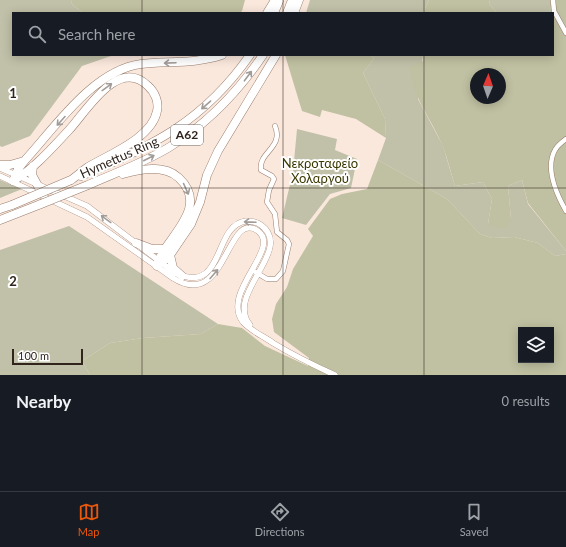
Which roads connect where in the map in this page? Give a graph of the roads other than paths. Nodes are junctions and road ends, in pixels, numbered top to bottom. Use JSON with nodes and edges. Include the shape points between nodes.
{"nodes":[{"id":1,"x":275,"y":0,"type":"edge"},
{"id":2,"x":280,"y":0,"type":"edge"},
{"id":3,"x":292,"y":0,"type":"edge"},
{"id":4,"x":299,"y":0,"type":"edge"},
{"id":5,"x":553,"y":0,"type":"edge"},
{"id":6,"x":268,"y":12,"type":"edge"},
{"id":7,"x":274,"y":12,"type":"edge"},
{"id":8,"x":287,"y":12,"type":"edge"},
{"id":9,"x":294,"y":12,"type":"edge"},
{"id":10,"x":566,"y":33,"type":"edge"},
{"id":11,"x":218,"y":56,"type":"edge"},
{"id":12,"x":249,"y":56,"type":"edge"},
{"id":13,"x":262,"y":56,"type":"edge"},
{"id":14,"x":275,"y":56,"type":"edge"},
{"id":15,"x":275,"y":126,"type":"dead end"},
{"id":16,"x":566,"y":139,"type":"edge"},
{"id":17,"x":26,"y":159,"type":"junction"},
{"id":18,"x":0,"y":165,"type":"edge"},
{"id":19,"x":33,"y":166,"type":"junction"},
{"id":20,"x":0,"y":168,"type":"edge"},
{"id":21,"x":0,"y":176,"type":"edge"},
{"id":22,"x":16,"y":178,"type":"junction"},
{"id":23,"x":71,"y":180,"type":"junction"},
{"id":24,"x":88,"y":185,"type":"junction"},
{"id":25,"x":38,"y":186,"type":"junction"},
{"id":26,"x":0,"y":209,"type":"edge"},
{"id":27,"x":566,"y":211,"type":"edge"},
{"id":28,"x":0,"y":220,"type":"edge"},
{"id":29,"x":136,"y":243,"type":"junction"},
{"id":30,"x":168,"y":252,"type":"junction"},
{"id":31,"x":159,"y":263,"type":"junction"},
{"id":32,"x":252,"y":270,"type":"junction"},
{"id":33,"x":258,"y":274,"type":"junction"},
{"id":34,"x":182,"y":276,"type":"junction"},
{"id":35,"x":274,"y":343,"type":"junction"},
{"id":36,"x":335,"y":375,"type":"edge"}],
"edges":[{"from":1,"to":6,"type":"highway"},
{"from":2,"to":7,"type":"highway"},
{"from":3,"to":8,"type":"highway"},
{"from":4,"to":9,"type":"highway"},
{"from":5,"to":10,"type":"street","via":[[554,11]]},
{"from":11,"to":17,"type":"highway","one_way":true,"via":[[201,61],[140,64],[106,76],[87,92]]},
{"from":12,"to":23,"type":"highway","name":"Hymettus Ring","number":"Α62","one_way":true,"via":[[226,86],[178,129],[123,159]]},
{"from":24,"to":13,"type":"highway","name":"Hymettus Ring","number":"Α62","one_way":true,"via":[[168,148],[199,126],[238,89]]},
{"from":14,"to":30,"type":"highway","via":[[221,145],[196,213]]},
{"from":15,"to":33,"type":"street","via":[[278,132],[276,142],[260,166],[261,170],[274,179],[267,202],[275,214],[277,232],[289,244],[280,277],[271,281]]},
{"from":16,"to":27,"type":"street","via":[[555,150],[551,171]]},
{"from":17,"to":18,"type":"highway","via":[[17,164]]},
{"from":17,"to":22,"type":"highway"},
{"from":19,"to":22,"type":"highway"},
{"from":19,"to":23,"type":"highway","one_way":true,"via":[[108,86],[127,78],[146,83],[155,94],[158,109],[152,124],[133,142],[86,168]]},
{"from":19,"to":25,"type":"highway","via":[[33,179]]},
{"from":20,"to":22,"type":"street"},
{"from":21,"to":22,"type":"street"},
{"from":22,"to":25,"type":"street"},
{"from":22,"to":31,"type":"street","via":[[87,217]]},
{"from":23,"to":26,"type":"highway","name":"Hymettus Ring","number":"Α62","bridge":true},
{"from":24,"to":28,"type":"highway","name":"Hymettus Ring","number":"Α62","bridge":true},
{"from":24,"to":30,"type":"highway","one_way":true,"via":[[147,169],[163,170],[178,177],[187,188],[189,205]]},
{"from":29,"to":25,"type":"street","one_way":true,"via":[[87,206]]},
{"from":29,"to":30,"type":"highway"},
{"from":29,"to":31,"type":"street"},
{"from":30,"to":31,"type":"highway"},
{"from":30,"to":34,"type":"highway","via":[[173,268]]},
{"from":31,"to":32,"type":"street","one_way":true,"via":[[179,282],[190,285],[203,282],[216,272],[236,235],[252,228],[264,239]]},
{"from":31,"to":34,"type":"street"},
{"from":32,"to":33,"type":"street"},
{"from":32,"to":35,"type":"street","via":[[238,297],[239,312],[246,325]]},
{"from":33,"to":34,"type":"street","one_way":true,"via":[[269,251],[270,240],[266,230],[251,221],[239,223],[231,230],[215,262],[206,273],[195,278]]},
{"from":33,"to":35,"type":"street","via":[[246,297],[245,317],[251,326]]},
{"from":35,"to":36,"type":"street","via":[[297,358]]}]}
